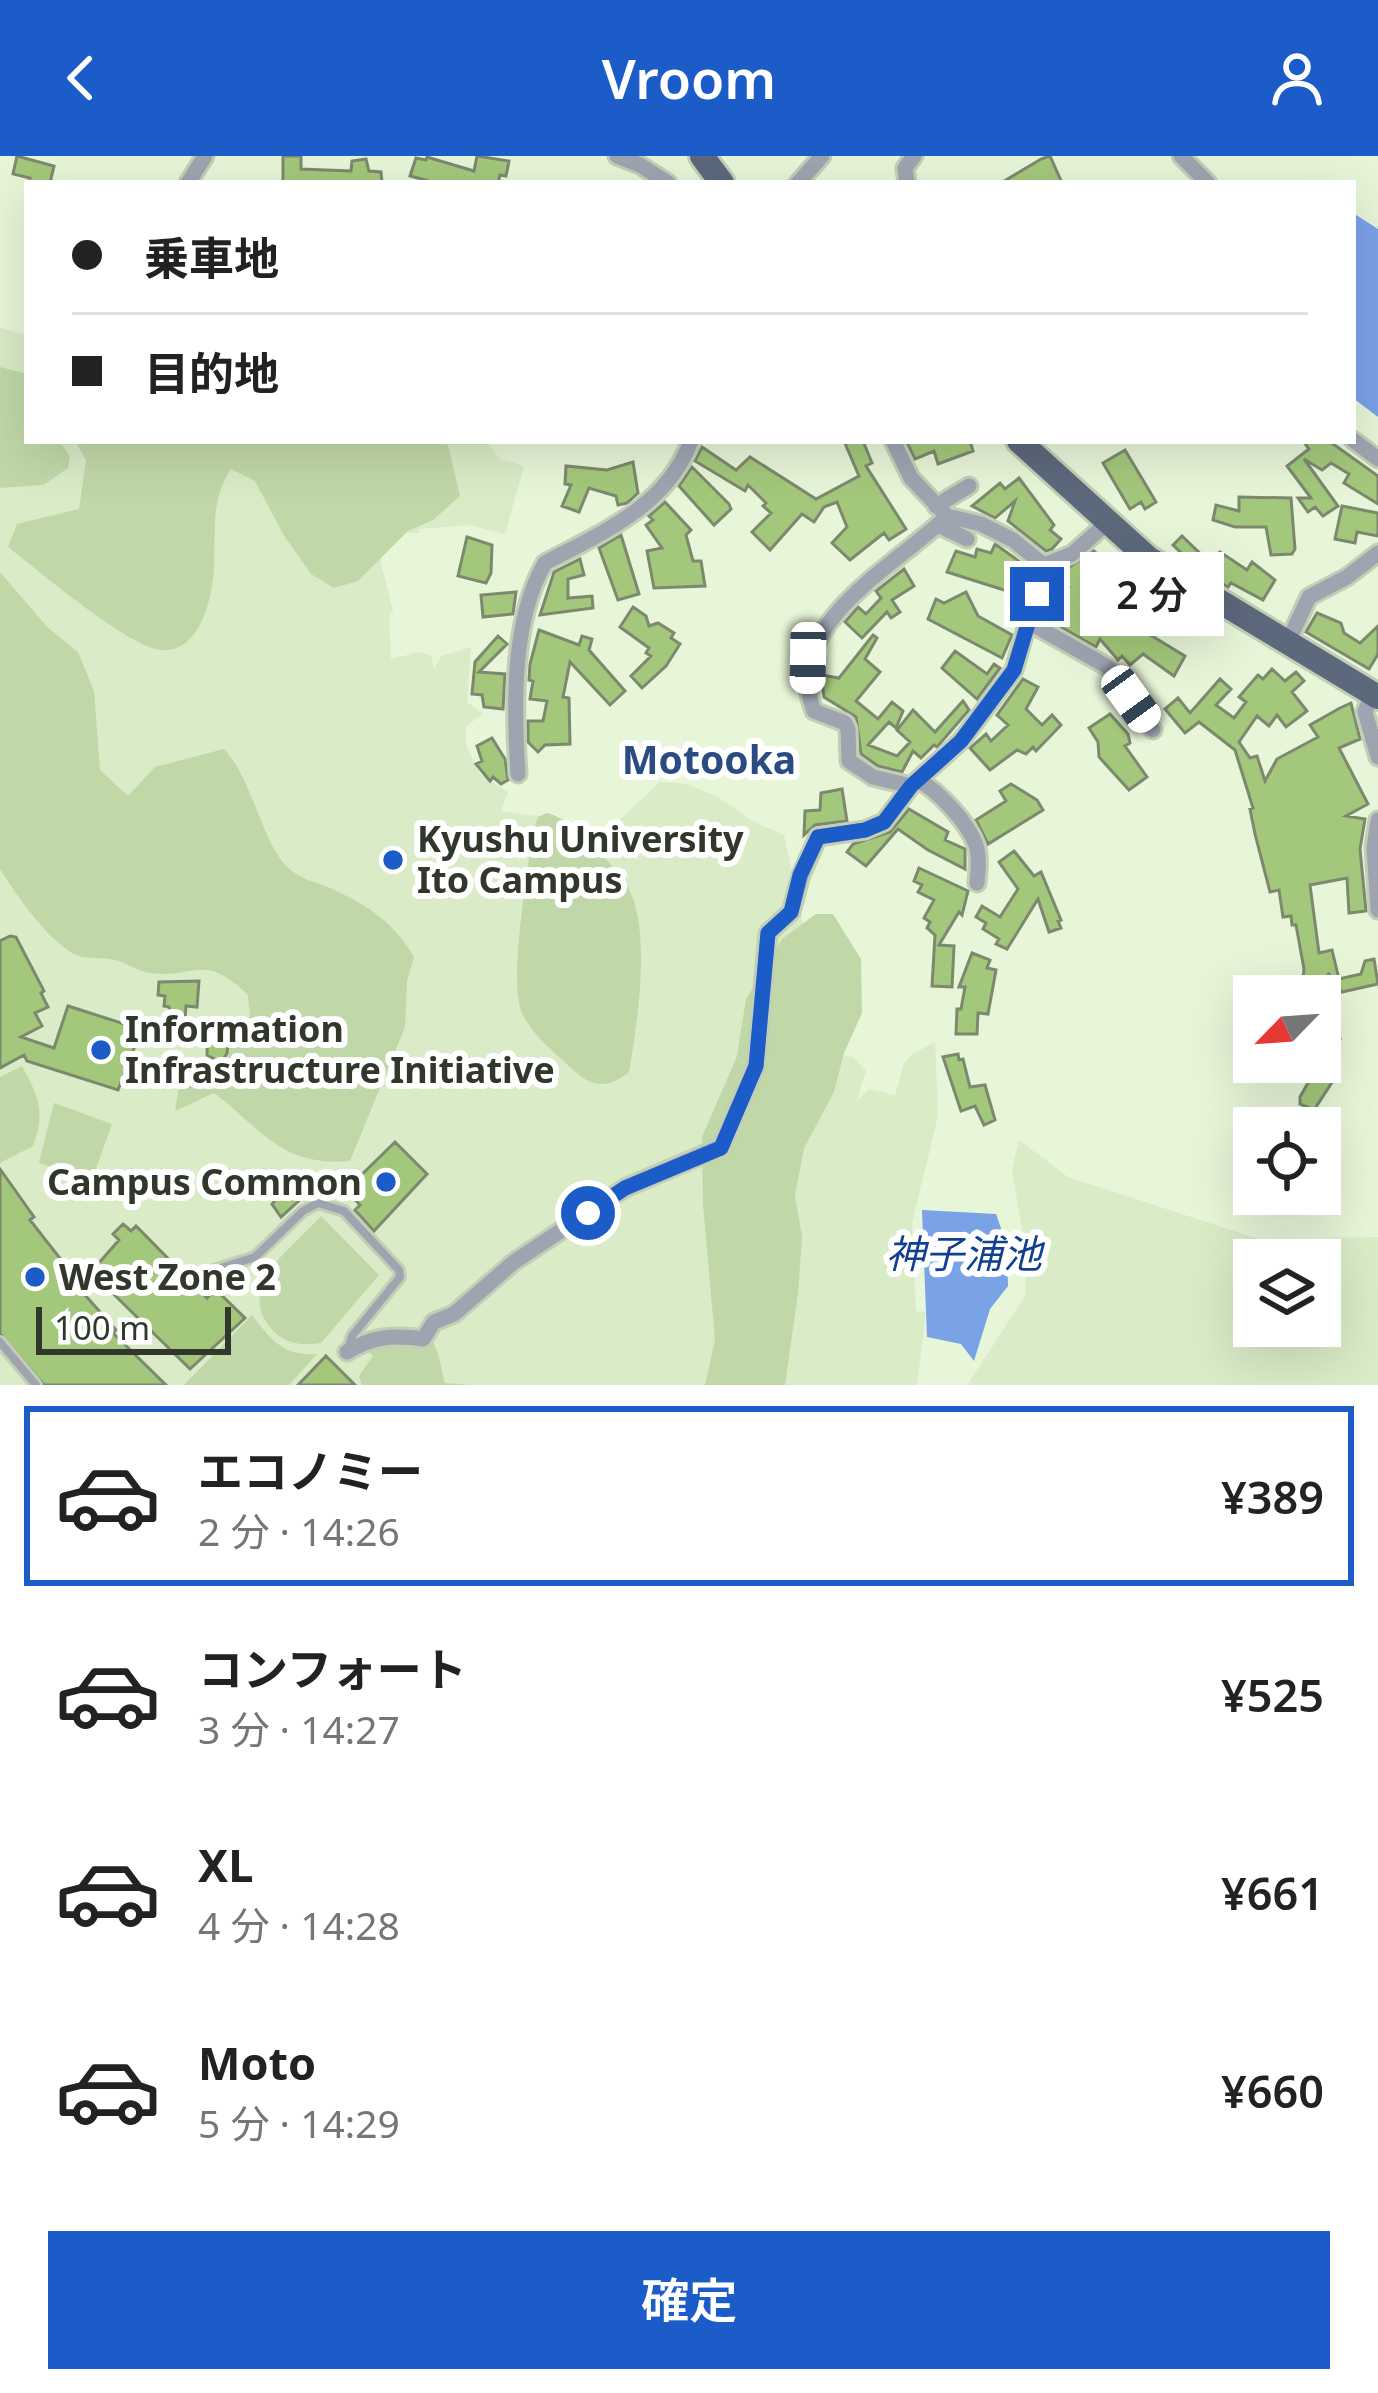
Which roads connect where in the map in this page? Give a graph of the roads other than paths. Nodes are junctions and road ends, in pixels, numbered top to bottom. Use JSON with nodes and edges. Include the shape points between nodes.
{"nodes":[{"id":1,"x":616,"y":156,"type":"edge"},
{"id":2,"x":822,"y":156,"type":"edge"},
{"id":3,"x":1181,"y":156,"type":"edge"},
{"id":4,"x":663,"y":180,"type":"edge"},
{"id":5,"x":801,"y":180,"type":"edge"},
{"id":6,"x":1205,"y":180,"type":"edge"},
{"id":7,"x":690,"y":444,"type":"edge"},
{"id":8,"x":894,"y":444,"type":"edge"},
{"id":9,"x":1022,"y":444,"type":"edge"},
{"id":10,"x":968,"y":485,"type":"dead end"},
{"id":11,"x":940,"y":516,"type":"junction"},
{"id":12,"x":1107,"y":523,"type":"junction"},
{"id":13,"x":967,"y":539,"type":"dead end"},
{"id":14,"x":1377,"y":557,"type":"edge"},
{"id":15,"x":1044,"y":565,"type":"junction"},
{"id":16,"x":1030,"y":623,"type":"junction"},
{"id":17,"x":1287,"y":644,"type":"junction"},
{"id":18,"x":1375,"y":696,"type":"edge"},
{"id":19,"x":1154,"y":730,"type":"dead end"},
{"id":20,"x":1378,"y":757,"type":"edge"},
{"id":21,"x":518,"y":774,"type":"dead end"},
{"id":22,"x":915,"y":783,"type":"junction"},
{"id":23,"x":1378,"y":820,"type":"edge"},
{"id":24,"x":977,"y":883,"type":"dead end"},
{"id":25,"x":1378,"y":910,"type":"edge"},
{"id":26,"x":211,"y":1271,"type":"dead end"},
{"id":27,"x":0,"y":1342,"type":"edge"},
{"id":28,"x":347,"y":1352,"type":"joint"},
{"id":29,"x":36,"y":1385,"type":"edge"}],
"edges":[{"from":1,"to":4,"type":"street"},
{"from":2,"to":5,"type":"street"},
{"from":3,"to":6,"type":"street"},
{"from":7,"to":21,"type":"street","via":[[658,496],[545,563],[535,581],[515,687]]},
{"from":8,"to":11,"type":"street"},
{"from":9,"to":12,"type":"main road"},
{"from":10,"to":11,"type":"street"},
{"from":11,"to":13,"type":"street"},
{"from":11,"to":15,"type":"street","via":[[981,524]]},
{"from":11,"to":22,"type":"street","via":[[857,589],[808,658],[814,711],[844,723],[849,761],[873,777]]},
{"from":12,"to":15,"type":"street","via":[[1072,554]]},
{"from":12,"to":17,"type":"main road","via":[[1181,582]]},
{"from":14,"to":17,"type":"street","via":[[1309,597]]},
{"from":15,"to":16,"type":"street"},
{"from":16,"to":19,"type":"street","via":[[1108,668]]},
{"from":16,"to":22,"type":"street","via":[[1003,687]]},
{"from":17,"to":18,"type":"main road"},
{"from":18,"to":20,"type":"street","via":[[1365,712]]},
{"from":22,"to":24,"type":"street","via":[[929,786],[973,838]]},
{"from":22,"to":28,"type":"street","via":[[884,822],[818,837],[791,912],[768,933],[756,1066],[721,1148],[625,1188],[514,1262],[423,1339],[394,1335]]},
{"from":23,"to":25,"type":"street"},
{"from":26,"to":28,"type":"lane","via":[[255,1257],[318,1203],[344,1211],[400,1277]]},
{"from":27,"to":29,"type":"lane"}]}
